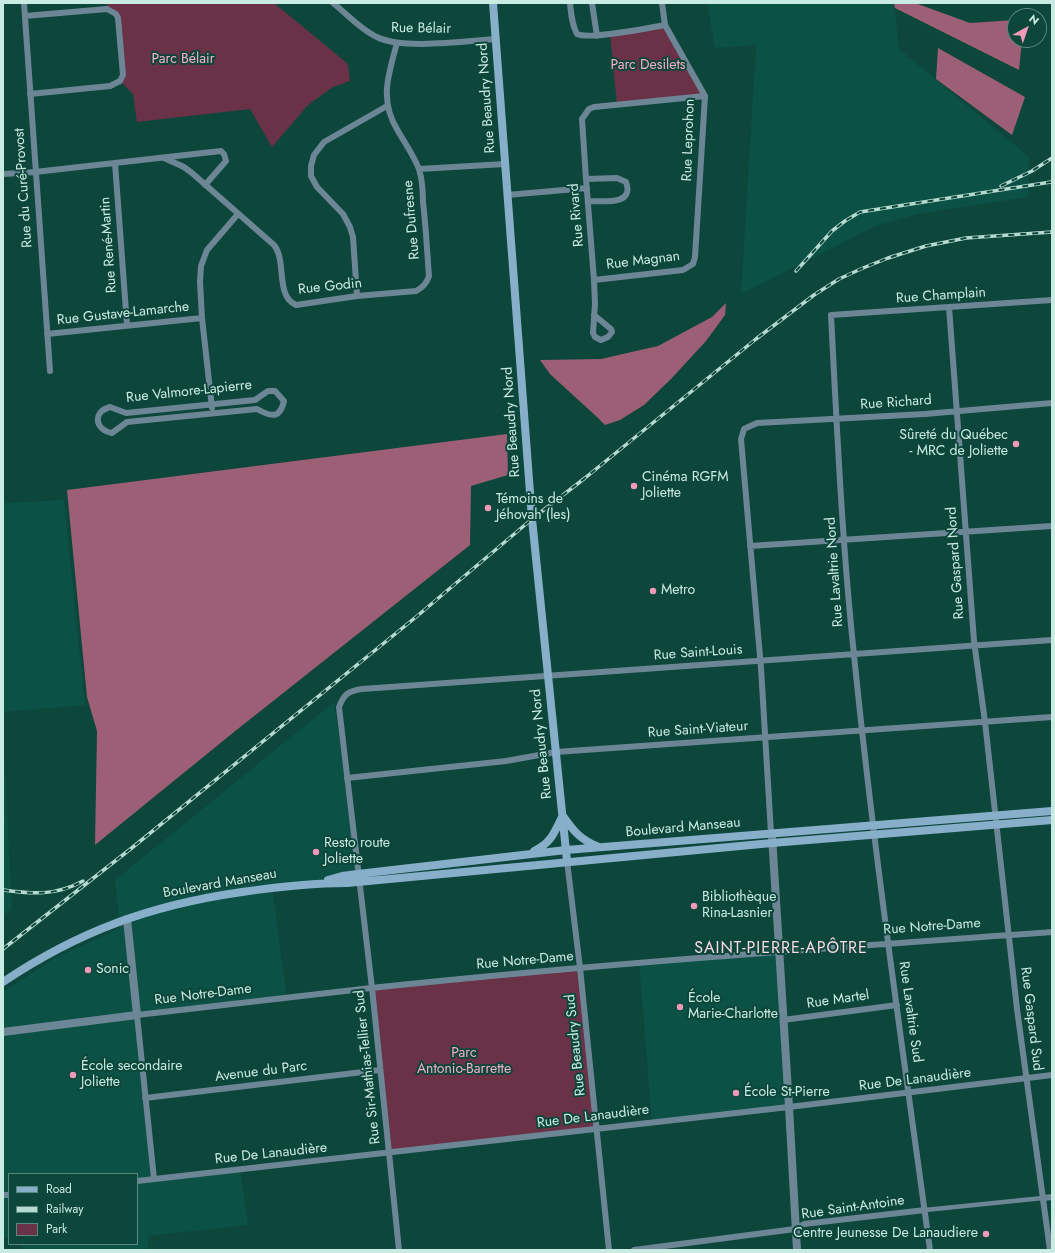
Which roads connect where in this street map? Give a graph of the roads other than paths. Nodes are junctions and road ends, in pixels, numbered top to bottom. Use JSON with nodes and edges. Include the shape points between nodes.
{"nodes":[{"id":1,"x":24,"y":3,"type":"edge"},
{"id":2,"x":333,"y":3,"type":"edge"},
{"id":3,"x":493,"y":3,"type":"edge"},
{"id":4,"x":570,"y":3,"type":"edge"},
{"id":5,"x":592,"y":3,"type":"edge"},
{"id":6,"x":662,"y":3,"type":"edge"},
{"id":7,"x":25,"y":16,"type":"junction"},
{"id":8,"x":665,"y":25,"type":"junction"},
{"id":9,"x":597,"y":36,"type":"junction"},
{"id":10,"x":496,"y":39,"type":"junction"},
{"id":11,"x":397,"y":43,"type":"junction"},
{"id":12,"x":30,"y":94,"type":"junction"},
{"id":13,"x":705,"y":96,"type":"junction"},
{"id":14,"x":387,"y":106,"type":"junction"},
{"id":15,"x":164,"y":158,"type":"junction"},
{"id":16,"x":115,"y":164,"type":"junction"},
{"id":17,"x":505,"y":164,"type":"junction"},
{"id":18,"x":419,"y":169,"type":"junction"},
{"id":19,"x":35,"y":172,"type":"junction"},
{"id":20,"x":3,"y":174,"type":"edge"},
{"id":21,"x":586,"y":179,"type":"junction"},
{"id":22,"x":205,"y":185,"type":"junction"},
{"id":23,"x":587,"y":188,"type":"junction"},
{"id":24,"x":507,"y":195,"type":"junction"},
{"id":25,"x":588,"y":201,"type":"junction"},
{"id":26,"x":238,"y":214,"type":"junction"},
{"id":27,"x":693,"y":264,"type":"joint"},
{"id":28,"x":594,"y":280,"type":"junction"},
{"id":29,"x":425,"y":284,"type":"joint"},
{"id":30,"x":357,"y":296,"type":"junction"},
{"id":31,"x":1052,"y":300,"type":"edge"},
{"id":32,"x":949,"y":307,"type":"junction"},
{"id":33,"x":594,"y":315,"type":"dead end"},
{"id":34,"x":831,"y":316,"type":"joint"},
{"id":35,"x":202,"y":318,"type":"junction"},
{"id":36,"x":127,"y":325,"type":"junction"},
{"id":37,"x":47,"y":334,"type":"junction"},
{"id":38,"x":50,"y":371,"type":"dead end"},
{"id":39,"x":1052,"y":403,"type":"edge"},
{"id":40,"x":212,"y":404,"type":"junction"},
{"id":41,"x":957,"y":411,"type":"junction"},
{"id":42,"x":213,"y":413,"type":"junction"},
{"id":43,"x":836,"y":419,"type":"junction"},
{"id":44,"x":1052,"y":526,"type":"edge"},
{"id":45,"x":966,"y":532,"type":"junction"},
{"id":46,"x":845,"y":540,"type":"junction"},
{"id":47,"x":750,"y":546,"type":"junction"},
{"id":48,"x":1052,"y":640,"type":"edge"},
{"id":49,"x":974,"y":645,"type":"junction"},
{"id":50,"x":854,"y":654,"type":"junction"},
{"id":51,"x":760,"y":660,"type":"junction"},
{"id":52,"x":548,"y":676,"type":"junction"},
{"id":53,"x":346,"y":694,"type":"joint"},
{"id":54,"x":1052,"y":717,"type":"edge"},
{"id":55,"x":985,"y":722,"type":"junction"},
{"id":56,"x":863,"y":730,"type":"junction"},
{"id":57,"x":765,"y":737,"type":"junction"},
{"id":58,"x":556,"y":752,"type":"junction"},
{"id":59,"x":347,"y":778,"type":"junction"},
{"id":60,"x":1052,"y":811,"type":"edge"},
{"id":61,"x":562,"y":815,"type":"junction"},
{"id":62,"x":995,"y":815,"type":"junction"},
{"id":63,"x":1052,"y":820,"type":"edge"},
{"id":64,"x":872,"y":825,"type":"junction"},
{"id":65,"x":996,"y":825,"type":"junction"},
{"id":66,"x":771,"y":833,"type":"junction"},
{"id":67,"x":874,"y":834,"type":"junction"},
{"id":68,"x":772,"y":843,"type":"junction"},
{"id":69,"x":602,"y":848,"type":"junction"},
{"id":70,"x":566,"y":850,"type":"junction"},
{"id":71,"x":524,"y":856,"type":"junction"},
{"id":72,"x":567,"y":861,"type":"junction"},
{"id":73,"x":358,"y":878,"type":"junction"},
{"id":74,"x":127,"y":919,"type":"junction"},
{"id":75,"x":1052,"y":932,"type":"edge"},
{"id":76,"x":1009,"y":935,"type":"junction"},
{"id":77,"x":888,"y":943,"type":"junction"},
{"id":78,"x":778,"y":951,"type":"junction"},
{"id":79,"x":580,"y":968,"type":"junction"},
{"id":80,"x":3,"y":982,"type":"edge"},
{"id":81,"x":372,"y":988,"type":"junction"},
{"id":82,"x":897,"y":1005,"type":"junction"},
{"id":83,"x":136,"y":1015,"type":"junction"},
{"id":84,"x":783,"y":1020,"type":"junction"},
{"id":85,"x":3,"y":1032,"type":"edge"},
{"id":86,"x":380,"y":1070,"type":"junction"},
{"id":87,"x":1052,"y":1075,"type":"edge"},
{"id":88,"x":1027,"y":1078,"type":"junction"},
{"id":89,"x":909,"y":1092,"type":"junction"},
{"id":90,"x":145,"y":1098,"type":"junction"},
{"id":91,"x":789,"y":1107,"type":"junction"},
{"id":92,"x":596,"y":1128,"type":"junction"},
{"id":93,"x":388,"y":1153,"type":"junction"},
{"id":94,"x":154,"y":1179,"type":"junction"},
{"id":95,"x":138,"y":1181,"type":"edge"},
{"id":96,"x":1052,"y":1197,"type":"edge"},
{"id":97,"x":1043,"y":1198,"type":"junction"},
{"id":98,"x":925,"y":1210,"type":"junction"},
{"id":99,"x":795,"y":1229,"type":"junction"},
{"id":100,"x":399,"y":1250,"type":"edge"},
{"id":101,"x":609,"y":1250,"type":"edge"},
{"id":102,"x":634,"y":1250,"type":"edge"},
{"id":103,"x":797,"y":1250,"type":"edge"},
{"id":104,"x":930,"y":1250,"type":"edge"},
{"id":105,"x":1050,"y":1250,"type":"edge"}],
"edges":[{"from":1,"to":7,"type":"street","name":"Rue du Curé-Provost"},
{"from":2,"to":11,"type":"street","name":"Rue Bélair","via":[[377,38]]},
{"from":3,"to":10,"type":"main road","name":"Rue Beaudry Nord"},
{"from":4,"to":9,"type":"street","via":[[577,34]]},
{"from":5,"to":9,"type":"street"},
{"from":6,"to":8,"type":"street","name":"Rue Leprohon"},
{"from":7,"to":12,"type":"street","name":"Rue du Curé-Provost"},
{"from":7,"to":12,"type":"street","via":[[107,9],[112,11],[118,18],[123,75],[120,81],[110,86]]},
{"from":8,"to":9,"type":"street"},
{"from":8,"to":13,"type":"street","name":"Rue Leprohon"},
{"from":10,"to":11,"type":"street","name":"Rue Bélair"},
{"from":10,"to":17,"type":"main road","name":"Rue Beaudry Nord"},
{"from":11,"to":14,"type":"street","name":"Rue Dufresne","via":[[389,71]]},
{"from":12,"to":19,"type":"street","name":"Rue du Curé-Provost"},
{"from":13,"to":21,"type":"street","name":"Rue Rivard","via":[[589,109],[582,119]]},
{"from":13,"to":27,"type":"street","name":"Rue Leprohon"},
{"from":14,"to":18,"type":"street","name":"Rue Dufresne","via":[[396,129]]},
{"from":14,"to":30,"type":"street","via":[[324,142],[314,155],[311,166],[311,176],[317,187],[343,214],[350,227]]},
{"from":15,"to":16,"type":"street"},
{"from":15,"to":22,"type":"street","name":"Rue Godin","via":[[184,167]]},
{"from":15,"to":22,"type":"street","via":[[222,151],[226,161]]},
{"from":16,"to":19,"type":"street"},
{"from":16,"to":36,"type":"street","name":"Rue René-Martin"},
{"from":17,"to":18,"type":"street"},
{"from":17,"to":24,"type":"main road","name":"Rue Beaudry Nord"},
{"from":18,"to":29,"type":"street","name":"Rue Dufresne","via":[[428,276]]},
{"from":19,"to":20,"type":"street"},
{"from":19,"to":37,"type":"street","name":"Rue du Curé-Provost"},
{"from":21,"to":23,"type":"street","name":"Rue Rivard"},
{"from":21,"to":25,"type":"street","via":[[617,178],[626,182],[628,187],[623,198]]},
{"from":22,"to":26,"type":"street","name":"Rue Godin"},
{"from":23,"to":24,"type":"street"},
{"from":23,"to":25,"type":"street","name":"Rue Rivard"},
{"from":24,"to":52,"type":"main road","name":"Rue Beaudry Nord","via":[[532,519]]},
{"from":25,"to":28,"type":"street","name":"Rue Rivard"},
{"from":26,"to":30,"type":"street","name":"Rue Godin","via":[[278,251],[284,291],[291,302],[296,305]]},
{"from":26,"to":35,"type":"street","via":[[204,257],[200,282]]},
{"from":27,"to":28,"type":"street","name":"Rue Magnan","via":[[683,270]]},
{"from":28,"to":33,"type":"street","name":"Rue Rivard"},
{"from":29,"to":30,"type":"street","name":"Rue Godin","via":[[416,291]]},
{"from":31,"to":32,"type":"street","name":"Rue Champlain"},
{"from":32,"to":34,"type":"street","name":"Rue Champlain"},
{"from":32,"to":41,"type":"street","name":"Rue Gaspard Nord"},
{"from":34,"to":43,"type":"street","name":"Rue Lavaltrie Nord"},
{"from":35,"to":36,"type":"street","name":"Rue Gustave-Lamarche"},
{"from":35,"to":40,"type":"street"},
{"from":36,"to":37,"type":"street","name":"Rue Gustave-Lamarche"},
{"from":37,"to":38,"type":"street","name":"Rue du Curé-Provost"},
{"from":39,"to":41,"type":"street","name":"Rue Richard"},
{"from":40,"to":42,"type":"street"},
{"from":40,"to":42,"type":"street","name":"Rue Valmore-Lapierre","via":[[255,400],[268,391],[275,391],[284,400],[279,412],[274,415],[257,409]]},
{"from":40,"to":42,"type":"street","name":"Rue Valmore-Lapierre","via":[[126,413],[110,407],[102,410],[97,421],[103,430],[112,433],[127,422]]},
{"from":41,"to":43,"type":"street","name":"Rue Richard"},
{"from":41,"to":45,"type":"street","name":"Rue Gaspard Nord"},
{"from":43,"to":46,"type":"street","name":"Rue Lavaltrie Nord"},
{"from":43,"to":47,"type":"street","name":"Rue Richard","via":[[757,423],[744,429],[741,439]]},
{"from":44,"to":45,"type":"street"},
{"from":45,"to":46,"type":"street"},
{"from":45,"to":49,"type":"street","name":"Rue Gaspard Nord"},
{"from":46,"to":47,"type":"street"},
{"from":46,"to":50,"type":"street","name":"Rue Lavaltrie Nord"},
{"from":47,"to":51,"type":"street"},
{"from":48,"to":49,"type":"street","name":"Rue Saint-Louis"},
{"from":49,"to":50,"type":"street","name":"Rue Saint-Louis"},
{"from":49,"to":55,"type":"street","name":"Rue Gaspard Nord"},
{"from":50,"to":51,"type":"street","name":"Rue Saint-Louis"},
{"from":50,"to":56,"type":"street","name":"Rue Lavaltrie Nord"},
{"from":51,"to":52,"type":"street","name":"Rue Saint-Louis"},
{"from":51,"to":57,"type":"street"},
{"from":52,"to":53,"type":"street","name":"Rue Saint-Louis","via":[[362,689]]},
{"from":52,"to":58,"type":"main road","name":"Rue Beaudry Nord"},
{"from":53,"to":59,"type":"street","name":"Rue Sir-Mathias-Tellier Sud","via":[[339,707]]},
{"from":54,"to":55,"type":"street","name":"Rue Saint-Viateur"},
{"from":55,"to":56,"type":"street","name":"Rue Saint-Viateur"},
{"from":55,"to":62,"type":"street","name":"Rue Gaspard Nord"},
{"from":56,"to":57,"type":"street","name":"Rue Saint-Viateur"},
{"from":56,"to":64,"type":"street","name":"Rue Lavaltrie Nord"},
{"from":57,"to":58,"type":"street","name":"Rue Saint-Viateur"},
{"from":57,"to":66,"type":"street"},
{"from":58,"to":59,"type":"street","name":"Rue Saint-Viateur","via":[[506,761]]},
{"from":58,"to":61,"type":"main road","name":"Rue Beaudry Nord"},
{"from":59,"to":73,"type":"street","name":"Rue Sir-Mathias-Tellier Sud"},
{"from":60,"to":62,"type":"main road","name":"Boulevard Manseau"},
{"from":61,"to":69,"type":"main road","via":[[574,832],[588,843]]},
{"from":61,"to":70,"type":"main road","name":"Rue Beaudry Nord"},
{"from":61,"to":71,"type":"main road","via":[[549,842]]},
{"from":62,"to":64,"type":"main road","name":"Boulevard Manseau"},
{"from":62,"to":65,"type":"street","name":"Rue Gaspard Sud"},
{"from":63,"to":65,"type":"main road","name":"Boulevard Manseau"},
{"from":64,"to":66,"type":"main road","name":"Boulevard Manseau"},
{"from":64,"to":67,"type":"street","name":"Rue Lavaltrie Sud"},
{"from":65,"to":67,"type":"main road","name":"Boulevard Manseau"},
{"from":65,"to":76,"type":"street","name":"Rue Gaspard Sud"},
{"from":66,"to":68,"type":"street"},
{"from":66,"to":69,"type":"main road","name":"Boulevard Manseau"},
{"from":67,"to":68,"type":"main road","name":"Boulevard Manseau"},
{"from":67,"to":77,"type":"street","name":"Rue Lavaltrie Sud"},
{"from":68,"to":72,"type":"main road","name":"Boulevard Manseau"},
{"from":68,"to":78,"type":"street"},
{"from":69,"to":70,"type":"main road","name":"Boulevard Manseau"},
{"from":70,"to":71,"type":"main road","name":"Boulevard Manseau"},
{"from":70,"to":72,"type":"main road","name":"Rue Beaudry Nord"},
{"from":71,"to":73,"type":"main road","name":"Boulevard Manseau"},
{"from":72,"to":73,"type":"main road","name":"Boulevard Manseau"},
{"from":72,"to":79,"type":"street","name":"Rue Beaudry Sud"},
{"from":73,"to":74,"type":"main road","name":"Boulevard Manseau","via":[[342,876],[318,883],[218,895],[178,903]]},
{"from":73,"to":81,"type":"street","name":"Rue Sir-Mathias-Tellier Sud"},
{"from":74,"to":80,"type":"main road","name":"Boulevard Manseau","via":[[66,944]]},
{"from":74,"to":83,"type":"street"},
{"from":75,"to":76,"type":"street","name":"Rue Notre-Dame"},
{"from":76,"to":77,"type":"street","name":"Rue Notre-Dame"},
{"from":76,"to":88,"type":"street","name":"Rue Gaspard Sud"},
{"from":77,"to":78,"type":"street","name":"Rue Notre-Dame"},
{"from":77,"to":82,"type":"street","name":"Rue Lavaltrie Sud"},
{"from":78,"to":79,"type":"street","name":"Rue Notre-Dame"},
{"from":78,"to":84,"type":"street"},
{"from":79,"to":81,"type":"street","name":"Rue Notre-Dame"},
{"from":79,"to":92,"type":"street","name":"Rue Beaudry Sud"},
{"from":81,"to":83,"type":"street","name":"Rue Notre-Dame"},
{"from":81,"to":86,"type":"street","name":"Rue Sir-Mathias-Tellier Sud"},
{"from":82,"to":84,"type":"street","name":"Rue Martel"},
{"from":82,"to":89,"type":"street","name":"Rue Lavaltrie Sud"},
{"from":83,"to":85,"type":"street","name":"Rue Notre-Dame"},
{"from":83,"to":90,"type":"street"},
{"from":84,"to":91,"type":"street"},
{"from":86,"to":90,"type":"street","name":"Avenue du Parc"},
{"from":86,"to":93,"type":"street","name":"Rue Sir-Mathias-Tellier Sud"},
{"from":87,"to":88,"type":"street","name":"Rue De Lanaudière"},
{"from":88,"to":89,"type":"street","name":"Rue De Lanaudière"},
{"from":88,"to":97,"type":"street","name":"Rue Gaspard Sud"},
{"from":89,"to":91,"type":"street","name":"Rue De Lanaudière"},
{"from":89,"to":98,"type":"street","name":"Rue Lavaltrie Sud"},
{"from":90,"to":94,"type":"street"},
{"from":91,"to":92,"type":"street","name":"Rue De Lanaudière"},
{"from":91,"to":99,"type":"street"},
{"from":92,"to":93,"type":"street","name":"Rue De Lanaudière"},
{"from":92,"to":101,"type":"street","name":"Rue Beaudry Sud"},
{"from":93,"to":94,"type":"street","name":"Rue De Lanaudière"},
{"from":93,"to":100,"type":"street","name":"Rue Sir-Mathias-Tellier Sud"},
{"from":94,"to":95,"type":"street","name":"Rue De Lanaudière"},
{"from":96,"to":97,"type":"street","name":"Rue Saint-Antoine"},
{"from":97,"to":98,"type":"street","name":"Rue Saint-Antoine"},
{"from":97,"to":105,"type":"street","name":"Rue Gaspard Sud"},
{"from":98,"to":99,"type":"street","name":"Rue Saint-Antoine","via":[[804,1224]]},
{"from":98,"to":104,"type":"street","name":"Rue Lavaltrie Sud"},
{"from":99,"to":102,"type":"street","name":"Rue Saint-Antoine"},
{"from":99,"to":103,"type":"street"}]}
